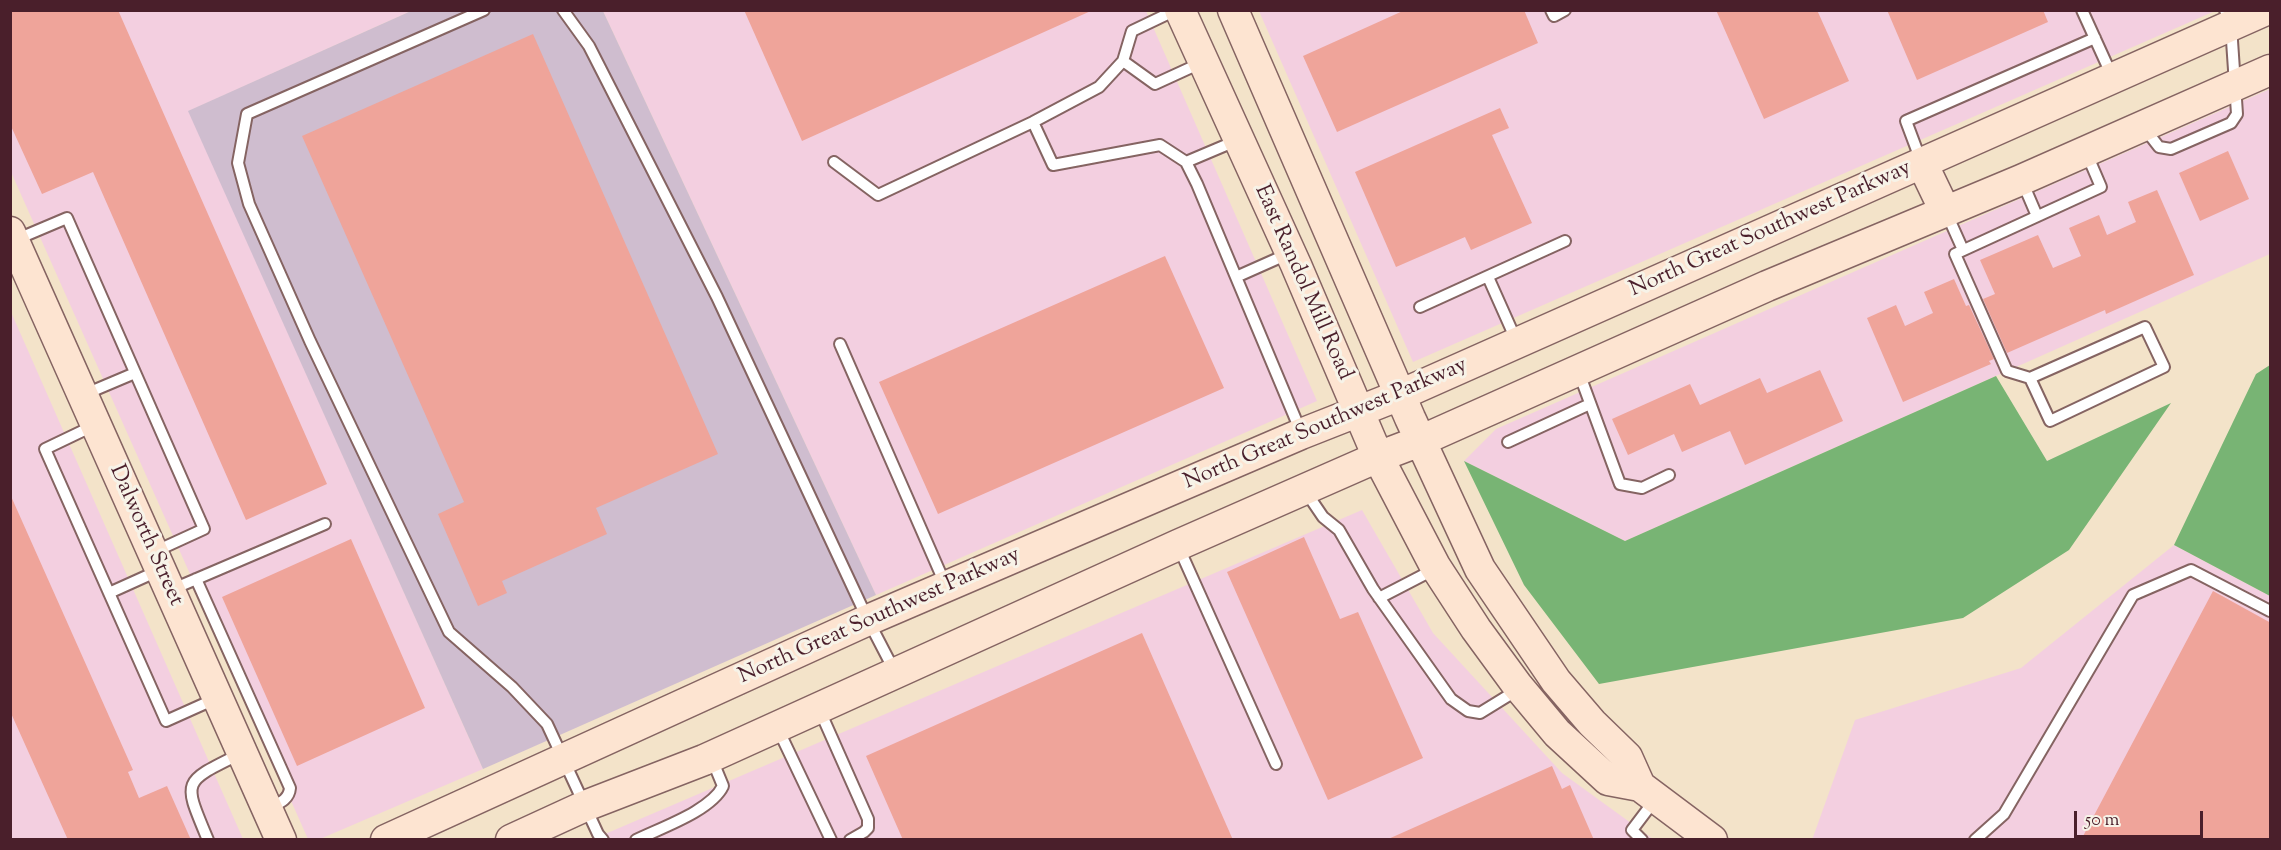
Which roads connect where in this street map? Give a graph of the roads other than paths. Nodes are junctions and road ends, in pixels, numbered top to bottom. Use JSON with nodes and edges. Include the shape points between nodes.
{"nodes":[{"id":1,"x":484,"y":10,"type":"edge"},
{"id":2,"x":563,"y":10,"type":"edge"},
{"id":3,"x":1178,"y":10,"type":"edge"},
{"id":4,"x":1233,"y":10,"type":"edge"},
{"id":5,"x":1551,"y":10,"type":"edge"},
{"id":6,"x":1565,"y":10,"type":"edge"},
{"id":7,"x":2082,"y":10,"type":"edge"},
{"id":8,"x":2266,"y":10,"type":"edge"},
{"id":9,"x":2228,"y":18,"type":"edge"},
{"id":10,"x":2095,"y":38,"type":"junction"},
{"id":11,"x":1123,"y":61,"type":"junction"},
{"id":12,"x":1203,"y":62,"type":"junction"},
{"id":13,"x":2271,"y":70,"type":"edge"},
{"id":14,"x":2113,"y":79,"type":"junction"},
{"id":15,"x":2236,"y":86,"type":"junction"},
{"id":16,"x":1033,"y":122,"type":"junction"},
{"id":17,"x":2144,"y":126,"type":"junction"},
{"id":18,"x":1238,"y":140,"type":"junction"},
{"id":19,"x":2086,"y":151,"type":"junction"},
{"id":20,"x":834,"y":162,"type":"dead end"},
{"id":21,"x":1186,"y":162,"type":"junction"},
{"id":22,"x":1922,"y":163,"type":"junction"},
{"id":23,"x":2021,"y":180,"type":"junction"},
{"id":24,"x":1946,"y":211,"type":"junction"},
{"id":25,"x":2037,"y":216,"type":"junction"},
{"id":26,"x":12,"y":236,"type":"edge"},
{"id":27,"x":1565,"y":241,"type":"dead end"},
{"id":28,"x":1963,"y":250,"type":"junction"},
{"id":29,"x":1290,"y":253,"type":"junction"},
{"id":30,"x":1488,"y":277,"type":"junction"},
{"id":31,"x":1236,"y":278,"type":"junction"},
{"id":32,"x":1420,"y":307,"type":"dead end"},
{"id":33,"x":1517,"y":343,"type":"junction"},
{"id":34,"x":840,"y":344,"type":"dead end"},
{"id":35,"x":1578,"y":370,"type":"junction"},
{"id":36,"x":135,"y":373,"type":"junction"},
{"id":37,"x":2030,"y":378,"type":"junction"},
{"id":38,"x":83,"y":395,"type":"junction"},
{"id":39,"x":1400,"y":395,"type":"junction"},
{"id":40,"x":1590,"y":404,"type":"junction"},
{"id":41,"x":1359,"y":411,"type":"junction"},
{"id":42,"x":96,"y":425,"type":"junction"},
{"id":43,"x":1301,"y":434,"type":"junction"},
{"id":44,"x":1420,"y":441,"type":"junction"},
{"id":45,"x":1508,"y":442,"type":"dead end"},
{"id":46,"x":1378,"y":457,"type":"junction"},
{"id":47,"x":1669,"y":475,"type":"dead end"},
{"id":48,"x":1304,"y":489,"type":"junction"},
{"id":49,"x":325,"y":524,"type":"dead end"},
{"id":50,"x":1178,"y":545,"type":"junction"},
{"id":51,"x":1437,"y":568,"type":"junction"},
{"id":52,"x":170,"y":573,"type":"junction"},
{"id":53,"x":946,"y":586,"type":"junction"},
{"id":54,"x":109,"y":593,"type":"junction"},
{"id":55,"x":1379,"y":598,"type":"junction"},
{"id":56,"x":2271,"y":611,"type":"edge"},
{"id":57,"x":868,"y":620,"type":"junction"},
{"id":58,"x":206,"y":638,"type":"junction"},
{"id":59,"x":895,"y":672,"type":"junction"},
{"id":60,"x":1520,"y":689,"type":"junction"},
{"id":61,"x":217,"y":698,"type":"junction"},
{"id":62,"x":819,"y":708,"type":"junction"},
{"id":63,"x":777,"y":727,"type":"junction"},
{"id":64,"x":242,"y":753,"type":"junction"},
{"id":65,"x":711,"y":757,"type":"junction"},
{"id":66,"x":564,"y":759,"type":"junction"},
{"id":67,"x":1276,"y":764,"type":"dead end"},
{"id":68,"x":1648,"y":792,"type":"junction"},
{"id":69,"x":585,"y":806,"type":"junction"},
{"id":70,"x":267,"y":808,"type":"junction"},
{"id":71,"x":208,"y":840,"type":"edge"},
{"id":72,"x":280,"y":840,"type":"edge"},
{"id":73,"x":386,"y":840,"type":"edge"},
{"id":74,"x":511,"y":840,"type":"edge"},
{"id":75,"x":603,"y":840,"type":"edge"},
{"id":76,"x":636,"y":840,"type":"edge"},
{"id":77,"x":831,"y":840,"type":"edge"},
{"id":78,"x":850,"y":840,"type":"edge"},
{"id":79,"x":1642,"y":840,"type":"edge"},
{"id":80,"x":1712,"y":840,"type":"edge"},
{"id":81,"x":1975,"y":840,"type":"edge"}],
"edges":[{"from":1,"to":66,"type":"lane","via":[[247,114],[238,164],[249,204],[310,341],[449,632],[512,687],[547,724]]},
{"from":2,"to":57,"type":"lane","via":[[590,46],[717,297]]},
{"from":3,"to":11,"type":"lane","via":[[1132,30]]},
{"from":3,"to":12,"type":"main road","name":"East Randol Mill Road"},
{"from":4,"to":39,"type":"main road","name":"East Randol Mill Road"},
{"from":5,"to":6,"type":"lane","via":[[1554,15]]},
{"from":7,"to":10,"type":"lane"},
{"from":8,"to":9,"type":"main road","name":"North Great Southwest Parkway"},
{"from":9,"to":14,"type":"main road","name":"North Great Southwest Parkway"},
{"from":9,"to":15,"type":"lane"},
{"from":10,"to":14,"type":"lane"},
{"from":10,"to":22,"type":"lane","via":[[1906,121]]},
{"from":11,"to":12,"type":"lane","via":[[1155,84]]},
{"from":11,"to":16,"type":"lane","via":[[1099,87]]},
{"from":12,"to":18,"type":"main road","name":"East Randol Mill Road"},
{"from":13,"to":15,"type":"main road"},
{"from":14,"to":22,"type":"main road","name":"North Great Southwest Parkway"},
{"from":15,"to":17,"type":"main road"},
{"from":15,"to":17,"type":"lane","via":[[2237,114],[2231,123],[2171,148],[2159,147]]},
{"from":16,"to":20,"type":"lane","via":[[878,195]]},
{"from":16,"to":21,"type":"lane","via":[[1053,165],[1160,145]]},
{"from":17,"to":19,"type":"main road"},
{"from":18,"to":21,"type":"lane"},
{"from":18,"to":29,"type":"main road","name":"East Randol Mill Road"},
{"from":19,"to":23,"type":"main road"},
{"from":19,"to":25,"type":"lane","via":[[2101,187]]},
{"from":21,"to":31,"type":"lane"},
{"from":22,"to":24,"type":"main road"},
{"from":22,"to":33,"type":"main road","name":"North Great Southwest Parkway"},
{"from":23,"to":24,"type":"main road"},
{"from":23,"to":25,"type":"lane"},
{"from":24,"to":28,"type":"lane"},
{"from":24,"to":35,"type":"main road"},
{"from":25,"to":28,"type":"lane"},
{"from":26,"to":36,"type":"lane","via":[[67,218]]},
{"from":26,"to":38,"type":"main road","name":"Dalworth Street"},
{"from":27,"to":30,"type":"lane"},
{"from":28,"to":37,"type":"lane","via":[[1955,254],[2007,372]]},
{"from":29,"to":31,"type":"lane"},
{"from":29,"to":41,"type":"main road","name":"East Randol Mill Road"},
{"from":30,"to":32,"type":"lane"},
{"from":30,"to":33,"type":"lane"},
{"from":31,"to":43,"type":"lane"},
{"from":33,"to":39,"type":"main road","name":"North Great Southwest Parkway"},
{"from":34,"to":53,"type":"lane"},
{"from":35,"to":40,"type":"lane"},
{"from":35,"to":44,"type":"main road"},
{"from":36,"to":38,"type":"lane"},
{"from":36,"to":52,"type":"lane","via":[[204,529]]},
{"from":37,"to":37,"type":"lane","via":[[2145,327],[2164,367],[2050,421]]},
{"from":38,"to":42,"type":"main road","name":"Dalworth Street"},
{"from":39,"to":41,"type":"main road","name":"North Great Southwest Parkway"},
{"from":39,"to":44,"type":"main road","name":"East Randol Mill Road"},
{"from":40,"to":45,"type":"lane"},
{"from":40,"to":47,"type":"lane","via":[[1620,484],[1642,488]]},
{"from":41,"to":43,"type":"main road","name":"North Great Southwest Parkway"},
{"from":41,"to":46,"type":"main road","name":"East Randol Mill Road"},
{"from":42,"to":52,"type":"main road","name":"Dalworth Street"},
{"from":42,"to":54,"type":"lane","via":[[45,449]]},
{"from":43,"to":53,"type":"main road","name":"North Great Southwest Parkway"},
{"from":44,"to":46,"type":"main road"},
{"from":44,"to":68,"type":"main road","name":"East Randol Mill Road","via":[[1480,569],[1556,681],[1627,757]]},
{"from":46,"to":48,"type":"main road"},
{"from":46,"to":51,"type":"main road","name":"East Randol Mill Road"},
{"from":48,"to":50,"type":"main road"},
{"from":48,"to":55,"type":"lane","via":[[1323,517],[1339,530]]},
{"from":49,"to":52,"type":"lane"},
{"from":50,"to":59,"type":"main road"},
{"from":50,"to":67,"type":"lane"},
{"from":51,"to":55,"type":"lane"},
{"from":51,"to":60,"type":"main road","name":"East Randol Mill Road"},
{"from":52,"to":54,"type":"lane"},
{"from":52,"to":58,"type":"main road","name":"Dalworth Street"},
{"from":53,"to":57,"type":"main road","name":"North Great Southwest Parkway"},
{"from":54,"to":61,"type":"lane","via":[[166,721]]},
{"from":55,"to":60,"type":"lane","via":[[1451,699],[1468,711],[1480,713]]},
{"from":56,"to":81,"type":"lane","via":[[2191,570],[2133,595],[2004,814]]},
{"from":57,"to":59,"type":"lane"},
{"from":57,"to":66,"type":"main road","name":"North Great Southwest Parkway"},
{"from":58,"to":61,"type":"main road","name":"Dalworth Street"},
{"from":58,"to":70,"type":"lane","via":[[290,788],[285,800]]},
{"from":59,"to":62,"type":"main road"},
{"from":60,"to":68,"type":"main road","name":"East Randol Mill Road","via":[[1557,733],[1608,780]]},
{"from":61,"to":64,"type":"main road","name":"Dalworth Street"},
{"from":62,"to":63,"type":"main road"},
{"from":62,"to":78,"type":"lane","via":[[868,819],[868,828]]},
{"from":63,"to":65,"type":"main road"},
{"from":63,"to":77,"type":"lane"},
{"from":64,"to":70,"type":"main road","name":"Dalworth Street"},
{"from":64,"to":71,"type":"lane","via":[[204,771],[190,790]]},
{"from":65,"to":69,"type":"main road"},
{"from":65,"to":76,"type":"lane","via":[[723,786],[715,798]]},
{"from":66,"to":69,"type":"lane"},
{"from":66,"to":73,"type":"main road","name":"North Great Southwest Parkway"},
{"from":68,"to":79,"type":"lane","via":[[1632,831]]},
{"from":68,"to":80,"type":"main road","name":"East Randol Mill Road"},
{"from":69,"to":74,"type":"main road"},
{"from":69,"to":75,"type":"lane"},
{"from":70,"to":72,"type":"main road","name":"Dalworth Street"}]}
